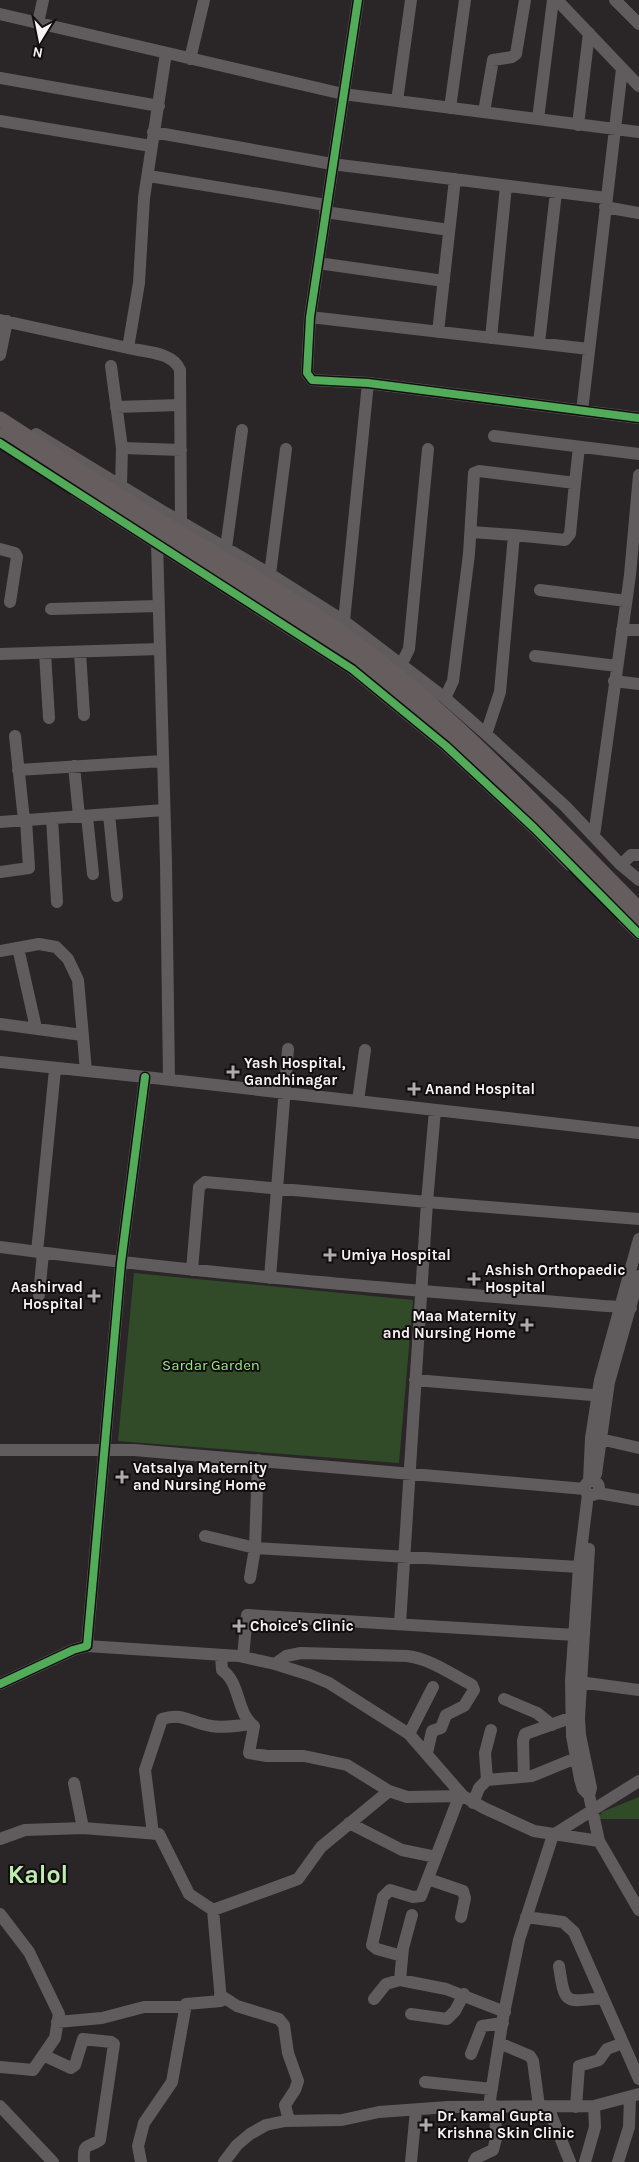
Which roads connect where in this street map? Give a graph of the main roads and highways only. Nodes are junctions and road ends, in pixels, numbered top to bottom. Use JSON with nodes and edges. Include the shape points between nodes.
{"nodes":[{"id":1,"x":0,"y":419,"type":"edge"},
{"id":2,"x":0,"y":436,"type":"edge"},
{"id":3,"x":614,"y":892,"type":"junction"},
{"id":4,"x":639,"y":909,"type":"edge"},
{"id":5,"x":639,"y":924,"type":"edge"}],
"edges":[{"from":1,"to":3,"type":"main road","via":[[156,519],[288,596],[356,643],[456,726],[548,815]]},
{"from":2,"to":3,"type":"main road","via":[[284,610],[359,663],[451,738]]},
{"from":3,"to":4,"type":"main road"},
{"from":3,"to":5,"type":"main road"}]}
